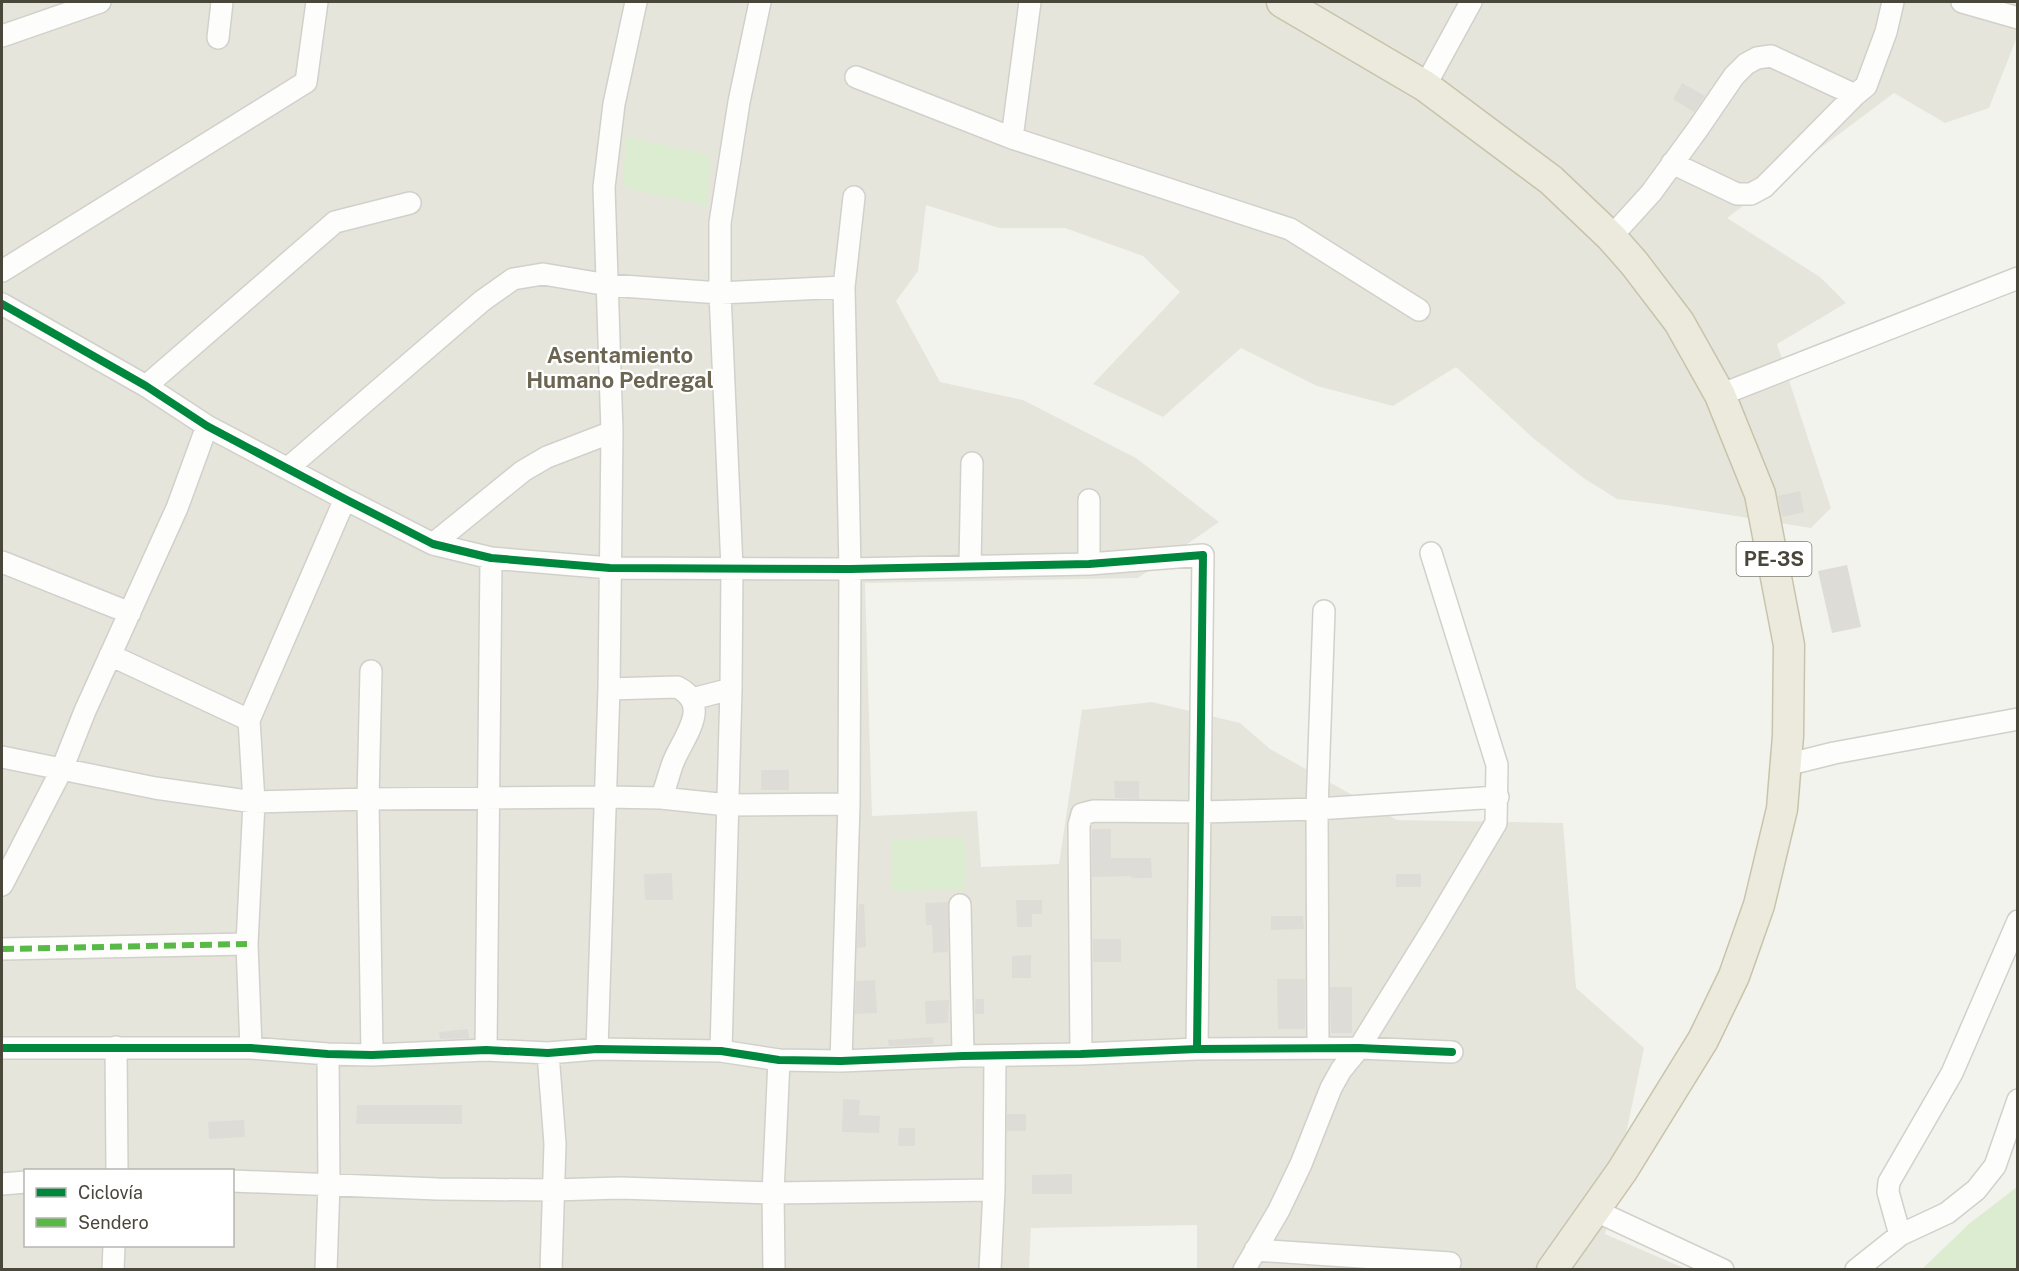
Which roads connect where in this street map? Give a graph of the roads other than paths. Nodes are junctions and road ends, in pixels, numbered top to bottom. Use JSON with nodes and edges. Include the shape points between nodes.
{"nodes":[{"id":1,"x":100,"y":2,"type":"edge"},
{"id":2,"x":222,"y":2,"type":"edge"},
{"id":3,"x":317,"y":2,"type":"edge"},
{"id":4,"x":636,"y":2,"type":"edge"},
{"id":5,"x":760,"y":2,"type":"edge"},
{"id":6,"x":1030,"y":2,"type":"edge"},
{"id":7,"x":1282,"y":2,"type":"edge"},
{"id":8,"x":1471,"y":2,"type":"edge"},
{"id":9,"x":1893,"y":2,"type":"edge"},
{"id":10,"x":1962,"y":2,"type":"edge"},
{"id":11,"x":2018,"y":18,"type":"edge"},
{"id":12,"x":2,"y":36,"type":"edge"},
{"id":13,"x":218,"y":38,"type":"dead end"},
{"id":14,"x":856,"y":77,"type":"dead end"},
{"id":15,"x":1425,"y":86,"type":"junction"},
{"id":16,"x":1855,"y":95,"type":"junction"},
{"id":17,"x":1012,"y":138,"type":"junction"},
{"id":18,"x":1672,"y":163,"type":"junction"},
{"id":19,"x":854,"y":197,"type":"dead end"},
{"id":20,"x":410,"y":203,"type":"dead end"},
{"id":21,"x":1611,"y":237,"type":"junction"},
{"id":22,"x":2,"y":271,"type":"edge"},
{"id":23,"x":2018,"y":278,"type":"edge"},
{"id":24,"x":608,"y":285,"type":"junction"},
{"id":25,"x":844,"y":287,"type":"junction"},
{"id":26,"x":720,"y":293,"type":"junction"},
{"id":27,"x":2,"y":304,"type":"edge"},
{"id":28,"x":1419,"y":310,"type":"dead end"},
{"id":29,"x":146,"y":386,"type":"junction"},
{"id":30,"x":1720,"y":395,"type":"junction"},
{"id":31,"x":207,"y":426,"type":"junction"},
{"id":32,"x":612,"y":432,"type":"junction"},
{"id":33,"x":972,"y":463,"type":"dead end"},
{"id":34,"x":288,"y":468,"type":"junction"},
{"id":35,"x":345,"y":499,"type":"junction"},
{"id":36,"x":1089,"y":500,"type":"dead end"},
{"id":37,"x":433,"y":544,"type":"junction"},
{"id":38,"x":1431,"y":553,"type":"dead end"},
{"id":39,"x":491,"y":558,"type":"junction"},
{"id":40,"x":2,"y":562,"type":"edge"},
{"id":41,"x":1089,"y":564,"type":"junction"},
{"id":42,"x":970,"y":566,"type":"junction"},
{"id":43,"x":610,"y":568,"type":"junction"},
{"id":44,"x":732,"y":568,"type":"junction"},
{"id":45,"x":850,"y":568,"type":"junction"},
{"id":46,"x":1324,"y":611,"type":"dead end"},
{"id":47,"x":130,"y":613,"type":"junction"},
{"id":48,"x":110,"y":655,"type":"junction"},
{"id":49,"x":371,"y":671,"type":"dead end"},
{"id":50,"x":609,"y":689,"type":"junction"},
{"id":51,"x":731,"y":689,"type":"junction"},
{"id":52,"x":692,"y":699,"type":"junction"},
{"id":53,"x":2018,"y":719,"type":"edge"},
{"id":54,"x":249,"y":720,"type":"junction"},
{"id":55,"x":2,"y":757,"type":"edge"},
{"id":56,"x":1786,"y":765,"type":"junction"},
{"id":57,"x":62,"y":769,"type":"junction"},
{"id":58,"x":606,"y":797,"type":"junction"},
{"id":59,"x":1498,"y":797,"type":"junction"},
{"id":60,"x":661,"y":798,"type":"junction"},
{"id":61,"x":368,"y":799,"type":"junction"},
{"id":62,"x":490,"y":799,"type":"junction"},
{"id":63,"x":254,"y":802,"type":"junction"},
{"id":64,"x":849,"y":804,"type":"junction"},
{"id":65,"x":728,"y":805,"type":"junction"},
{"id":66,"x":1317,"y":809,"type":"junction"},
{"id":67,"x":1200,"y":812,"type":"junction"},
{"id":68,"x":2,"y":885,"type":"edge"},
{"id":69,"x":960,"y":905,"type":"dead end"},
{"id":70,"x":2018,"y":921,"type":"edge"},
{"id":71,"x":248,"y":944,"type":"junction"},
{"id":72,"x":2,"y":949,"type":"edge"},
{"id":73,"x":116,"y":1047,"type":"junction"},
{"id":74,"x":1318,"y":1047,"type":"junction"},
{"id":75,"x":2,"y":1048,"type":"edge"},
{"id":76,"x":251,"y":1048,"type":"junction"},
{"id":77,"x":1359,"y":1048,"type":"junction"},
{"id":78,"x":597,"y":1049,"type":"junction"},
{"id":79,"x":1197,"y":1049,"type":"junction"},
{"id":80,"x":486,"y":1050,"type":"junction"},
{"id":81,"x":721,"y":1051,"type":"junction"},
{"id":82,"x":1452,"y":1052,"type":"dead end"},
{"id":83,"x":548,"y":1053,"type":"junction"},
{"id":84,"x":328,"y":1054,"type":"junction"},
{"id":85,"x":1082,"y":1054,"type":"junction"},
{"id":86,"x":372,"y":1055,"type":"junction"},
{"id":87,"x":963,"y":1056,"type":"junction"},
{"id":88,"x":995,"y":1056,"type":"junction"},
{"id":89,"x":779,"y":1060,"type":"junction"},
{"id":90,"x":841,"y":1061,"type":"junction"},
{"id":91,"x":2018,"y":1100,"type":"edge"},
{"id":92,"x":117,"y":1169,"type":"edge"},
{"id":93,"x":234,"y":1181,"type":"edge"},
{"id":94,"x":24,"y":1182,"type":"edge"},
{"id":95,"x":2,"y":1184,"type":"edge"},
{"id":96,"x":329,"y":1184,"type":"junction"},
{"id":97,"x":553,"y":1190,"type":"junction"},
{"id":98,"x":994,"y":1190,"type":"junction"},
{"id":99,"x":773,"y":1193,"type":"junction"},
{"id":100,"x":1594,"y":1210,"type":"junction"},
{"id":101,"x":1900,"y":1235,"type":"junction"},
{"id":102,"x":114,"y":1247,"type":"edge"},
{"id":103,"x":1255,"y":1250,"type":"junction"},
{"id":104,"x":1450,"y":1263,"type":"dead end"},
{"id":105,"x":113,"y":1269,"type":"edge"},
{"id":106,"x":326,"y":1269,"type":"edge"},
{"id":107,"x":551,"y":1269,"type":"edge"},
{"id":108,"x":774,"y":1269,"type":"edge"},
{"id":109,"x":990,"y":1269,"type":"edge"},
{"id":110,"x":1244,"y":1269,"type":"edge"},
{"id":111,"x":1552,"y":1269,"type":"edge"},
{"id":112,"x":1723,"y":1269,"type":"edge"},
{"id":113,"x":1856,"y":1269,"type":"edge"}],
"edges":[{"from":1,"to":12,"type":"street"},
{"from":2,"to":13,"type":"street"},
{"from":3,"to":22,"type":"street","via":[[306,82]]},
{"from":4,"to":24,"type":"street","via":[[614,104],[604,187]]},
{"from":5,"to":26,"type":"street","via":[[720,223]]},
{"from":6,"to":17,"type":"street"},
{"from":7,"to":15,"type":"highway","number":"PE-3S"},
{"from":8,"to":15,"type":"street"},
{"from":9,"to":16,"type":"street","via":[[1866,86]]},
{"from":10,"to":11,"type":"street"},
{"from":14,"to":17,"type":"street"},
{"from":15,"to":21,"type":"highway","number":"PE-3S","via":[[1551,180]]},
{"from":16,"to":18,"type":"street","via":[[1764,187],[1751,194],[1737,194]]},
{"from":16,"to":18,"type":"street","via":[[1771,57],[1757,58],[1734,76]]},
{"from":17,"to":28,"type":"street","via":[[1290,229]]},
{"from":18,"to":21,"type":"street","via":[[1652,193]]},
{"from":19,"to":25,"type":"street"},
{"from":20,"to":29,"type":"street","via":[[335,222]]},
{"from":21,"to":30,"type":"highway","number":"PE-3S","via":[[1679,322]]},
{"from":23,"to":30,"type":"street"},
{"from":24,"to":26,"type":"street"},
{"from":24,"to":32,"type":"street"},
{"from":24,"to":34,"type":"street","via":[[543,274],[513,279],[482,301]]},
{"from":25,"to":26,"type":"street"},
{"from":25,"to":45,"type":"street"},
{"from":26,"to":44,"type":"street"},
{"from":27,"to":29,"type":"street"},
{"from":29,"to":31,"type":"street"},
{"from":30,"to":56,"type":"highway","number":"PE-3S","via":[[1760,494],[1782,600],[1790,645]]},
{"from":31,"to":34,"type":"street"},
{"from":31,"to":47,"type":"street","via":[[177,508]]},
{"from":32,"to":37,"type":"street","via":[[547,457],[523,471]]},
{"from":32,"to":43,"type":"street"},
{"from":33,"to":42,"type":"street"},
{"from":34,"to":35,"type":"street"},
{"from":35,"to":37,"type":"street"},
{"from":35,"to":54,"type":"street"},
{"from":36,"to":41,"type":"street"},
{"from":37,"to":39,"type":"street"},
{"from":38,"to":59,"type":"street","via":[[1497,765]]},
{"from":39,"to":43,"type":"street"},
{"from":39,"to":62,"type":"street"},
{"from":40,"to":47,"type":"street"},
{"from":41,"to":42,"type":"street"},
{"from":41,"to":67,"type":"street","via":[[1203,555]]},
{"from":42,"to":45,"type":"street"},
{"from":43,"to":44,"type":"street"},
{"from":43,"to":50,"type":"street"},
{"from":44,"to":45,"type":"street"},
{"from":44,"to":51,"type":"street"},
{"from":45,"to":64,"type":"street"},
{"from":46,"to":66,"type":"street"},
{"from":47,"to":48,"type":"street"},
{"from":48,"to":54,"type":"street"},
{"from":48,"to":57,"type":"street"},
{"from":49,"to":61,"type":"street"},
{"from":50,"to":52,"type":"street","via":[[677,687]]},
{"from":50,"to":58,"type":"street"},
{"from":51,"to":52,"type":"street"},
{"from":51,"to":65,"type":"street"},
{"from":52,"to":60,"type":"street","via":[[695,713]]},
{"from":53,"to":56,"type":"street"},
{"from":54,"to":63,"type":"street"},
{"from":55,"to":57,"type":"street"},
{"from":56,"to":100,"type":"highway","number":"PE-3S","via":[[1782,809],[1759,905],[1734,976],[1703,1040]]},
{"from":57,"to":63,"type":"street"},
{"from":57,"to":68,"type":"street"},
{"from":58,"to":60,"type":"street"},
{"from":58,"to":62,"type":"street"},
{"from":58,"to":78,"type":"street"},
{"from":59,"to":66,"type":"street"},
{"from":59,"to":77,"type":"street","via":[[1496,823]]},
{"from":60,"to":65,"type":"street"},
{"from":61,"to":62,"type":"street"},
{"from":61,"to":63,"type":"street"},
{"from":61,"to":86,"type":"street"},
{"from":62,"to":80,"type":"street"},
{"from":63,"to":71,"type":"street"},
{"from":64,"to":65,"type":"street"},
{"from":64,"to":90,"type":"street"},
{"from":65,"to":81,"type":"street"},
{"from":66,"to":67,"type":"street"},
{"from":66,"to":74,"type":"street"},
{"from":67,"to":79,"type":"street"},
{"from":67,"to":85,"type":"street","via":[[1082,814],[1078,825]]},
{"from":69,"to":87,"type":"street"},
{"from":70,"to":101,"type":"street","via":[[1952,1073],[1889,1182],[1888,1192]]},
{"from":71,"to":72,"type":"street"},
{"from":71,"to":76,"type":"street"},
{"from":73,"to":75,"type":"street"},
{"from":73,"to":76,"type":"street"},
{"from":73,"to":92,"type":"street"},
{"from":74,"to":77,"type":"street"},
{"from":74,"to":79,"type":"street"},
{"from":76,"to":84,"type":"street"},
{"from":77,"to":82,"type":"street"},
{"from":77,"to":103,"type":"street","via":[[1331,1088],[1301,1164]]},
{"from":78,"to":81,"type":"street"},
{"from":78,"to":83,"type":"street"},
{"from":79,"to":85,"type":"street"},
{"from":80,"to":83,"type":"street"},
{"from":80,"to":86,"type":"street"},
{"from":81,"to":89,"type":"street"},
{"from":83,"to":97,"type":"street","via":[[555,1144]]},
{"from":84,"to":86,"type":"street"},
{"from":84,"to":96,"type":"street"},
{"from":85,"to":88,"type":"street"},
{"from":87,"to":88,"type":"street"},
{"from":87,"to":90,"type":"street"},
{"from":88,"to":98,"type":"street"},
{"from":89,"to":90,"type":"street"},
{"from":89,"to":99,"type":"street"},
{"from":91,"to":101,"type":"street","via":[[1995,1166],[1976,1190],[1947,1213]]},
{"from":93,"to":96,"type":"street"},
{"from":94,"to":95,"type":"street"},
{"from":96,"to":97,"type":"street"},
{"from":96,"to":106,"type":"street"},
{"from":97,"to":99,"type":"street"},
{"from":97,"to":107,"type":"street"},
{"from":98,"to":99,"type":"street"},
{"from":98,"to":109,"type":"street"},
{"from":99,"to":108,"type":"street"},
{"from":100,"to":111,"type":"highway","number":"PE-3S"},
{"from":100,"to":112,"type":"street"},
{"from":101,"to":113,"type":"street"},
{"from":102,"to":105,"type":"street"},
{"from":103,"to":104,"type":"street"},
{"from":103,"to":110,"type":"street"}]}
